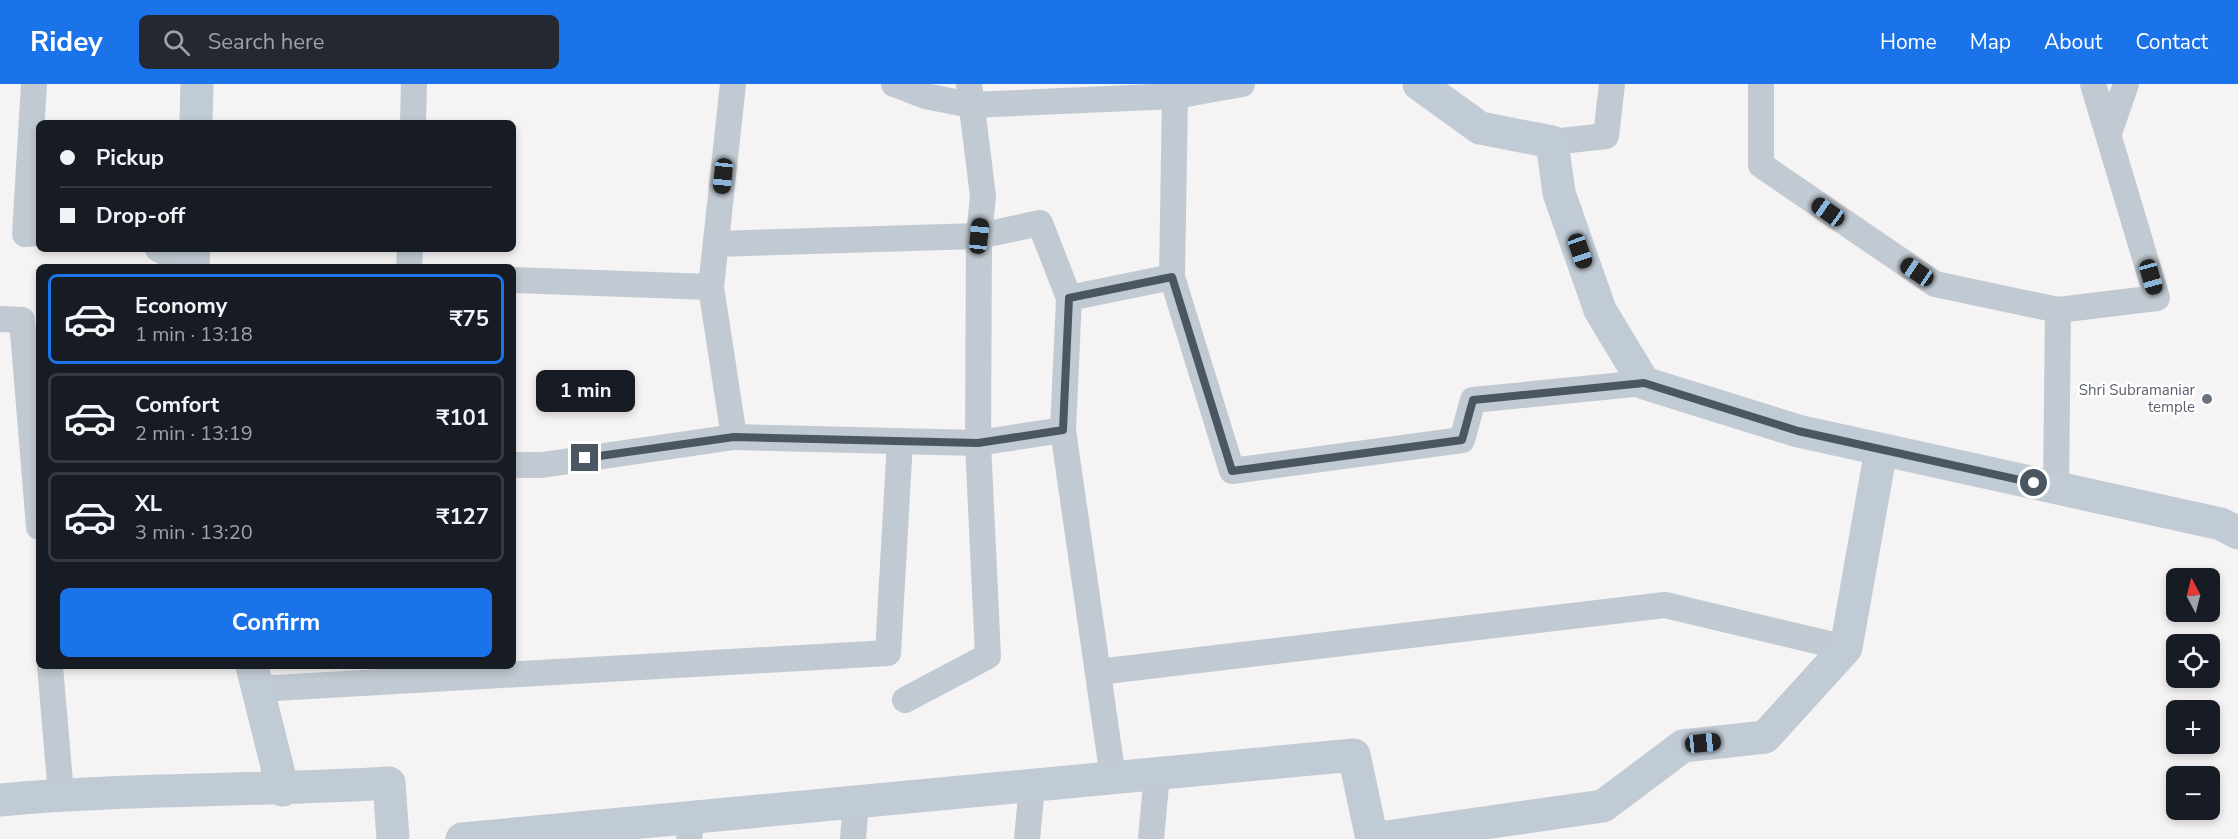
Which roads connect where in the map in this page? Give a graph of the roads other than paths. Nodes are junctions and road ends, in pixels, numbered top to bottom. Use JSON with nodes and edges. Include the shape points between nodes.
{"nodes":[{"id":1,"x":34,"y":84,"type":"edge"},
{"id":2,"x":197,"y":84,"type":"edge"},
{"id":3,"x":414,"y":84,"type":"edge"},
{"id":4,"x":733,"y":84,"type":"edge"},
{"id":5,"x":894,"y":84,"type":"edge"},
{"id":6,"x":1242,"y":84,"type":"edge"},
{"id":7,"x":1419,"y":84,"type":"edge"},
{"id":8,"x":1611,"y":84,"type":"edge"},
{"id":9,"x":1761,"y":84,"type":"edge"},
{"id":10,"x":2093,"y":84,"type":"edge"},
{"id":11,"x":2126,"y":84,"type":"edge"},
{"id":12,"x":970,"y":94,"type":"edge"},
{"id":13,"x":1175,"y":96,"type":"junction"},
{"id":14,"x":196,"y":120,"type":"edge"},
{"id":15,"x":413,"y":120,"type":"edge"},
{"id":16,"x":2109,"y":133,"type":"junction"},
{"id":17,"x":1551,"y":142,"type":"junction"},
{"id":18,"x":36,"y":232,"type":"edge"},
{"id":19,"x":979,"y":236,"type":"junction"},
{"id":20,"x":716,"y":244,"type":"junction"},
{"id":21,"x":164,"y":252,"type":"edge"},
{"id":22,"x":187,"y":264,"type":"edge"},
{"id":23,"x":1172,"y":277,"type":"junction"},
{"id":24,"x":516,"y":280,"type":"edge"},
{"id":25,"x":711,"y":287,"type":"junction"},
{"id":26,"x":1069,"y":298,"type":"junction"},
{"id":27,"x":2058,"y":310,"type":"junction"},
{"id":28,"x":0,"y":319,"type":"edge"},
{"id":29,"x":1644,"y":383,"type":"junction"},
{"id":30,"x":1063,"y":430,"type":"junction"},
{"id":31,"x":734,"y":437,"type":"junction"},
{"id":32,"x":900,"y":441,"type":"junction"},
{"id":33,"x":978,"y":443,"type":"junction"},
{"id":34,"x":1881,"y":450,"type":"junction"},
{"id":35,"x":516,"y":465,"type":"edge"},
{"id":36,"x":2056,"y":488,"type":"junction"},
{"id":37,"x":36,"y":490,"type":"edge"},
{"id":38,"x":2238,"y":533,"type":"edge"},
{"id":39,"x":1846,"y":648,"type":"junction"},
{"id":40,"x":516,"y":667,"type":"edge"},
{"id":41,"x":50,"y":669,"type":"edge"},
{"id":42,"x":466,"y":669,"type":"edge"},
{"id":43,"x":1098,"y":672,"type":"junction"},
{"id":44,"x":255,"y":677,"type":"edge"},
{"id":45,"x":905,"y":700,"type":"dead end"},
{"id":46,"x":1158,"y":774,"type":"junction"},
{"id":47,"x":1113,"y":778,"type":"junction"},
{"id":48,"x":1032,"y":786,"type":"junction"},
{"id":49,"x":283,"y":790,"type":"junction"},
{"id":50,"x":61,"y":794,"type":"junction"},
{"id":51,"x":0,"y":800,"type":"edge"},
{"id":52,"x":856,"y":802,"type":"junction"},
{"id":53,"x":690,"y":828,"type":"edge"},
{"id":54,"x":393,"y":839,"type":"edge"},
{"id":55,"x":462,"y":839,"type":"edge"},
{"id":56,"x":853,"y":839,"type":"edge"},
{"id":57,"x":1027,"y":839,"type":"edge"},
{"id":58,"x":1151,"y":839,"type":"edge"},
{"id":59,"x":1372,"y":839,"type":"edge"}],
"edges":[{"from":1,"to":18,"type":"street","via":[[25,234]]},
{"from":2,"to":14,"type":"street"},
{"from":3,"to":15,"type":"street"},
{"from":4,"to":20,"type":"street"},
{"from":5,"to":12,"type":"street","via":[[925,96]]},
{"from":6,"to":13,"type":"street"},
{"from":7,"to":17,"type":"street","via":[[1480,128]]},
{"from":8,"to":17,"type":"street","via":[[1606,136]]},
{"from":9,"to":27,"type":"street","via":[[1761,165],[1935,284]]},
{"from":10,"to":16,"type":"street"},
{"from":11,"to":16,"type":"street"},
{"from":12,"to":13,"type":"street"},
{"from":12,"to":19,"type":"street","via":[[983,196]]},
{"from":13,"to":23,"type":"street"},
{"from":16,"to":27,"type":"street","via":[[2157,298]]},
{"from":17,"to":29,"type":"street","via":[[1559,192],[1600,310]]},
{"from":19,"to":20,"type":"street"},
{"from":19,"to":26,"type":"street","via":[[1040,223]]},
{"from":19,"to":33,"type":"street"},
{"from":20,"to":25,"type":"street"},
{"from":21,"to":22,"type":"street"},
{"from":23,"to":26,"type":"street"},
{"from":23,"to":29,"type":"street","via":[[1232,471],[1462,440],[1473,400]]},
{"from":24,"to":25,"type":"street"},
{"from":25,"to":31,"type":"street"},
{"from":26,"to":30,"type":"street"},
{"from":27,"to":36,"type":"street"},
{"from":28,"to":37,"type":"street","via":[[22,320]]},
{"from":29,"to":34,"type":"street","via":[[1798,431]]},
{"from":30,"to":33,"type":"street"},
{"from":30,"to":43,"type":"street"},
{"from":31,"to":32,"type":"street"},
{"from":31,"to":35,"type":"street","via":[[542,465]]},
{"from":32,"to":33,"type":"street"},
{"from":32,"to":40,"type":"street","via":[[888,653]]},
{"from":33,"to":45,"type":"street","via":[[988,656]]},
{"from":34,"to":36,"type":"street"},
{"from":34,"to":39,"type":"street"},
{"from":36,"to":38,"type":"street","via":[[2221,524]]},
{"from":39,"to":43,"type":"street","via":[[1665,605]]},
{"from":39,"to":59,"type":"street","via":[[1765,737],[1683,746],[1603,806]]},
{"from":41,"to":50,"type":"street"},
{"from":42,"to":44,"type":"street"},
{"from":43,"to":47,"type":"street"},
{"from":44,"to":49,"type":"street"},
{"from":46,"to":47,"type":"street"},
{"from":46,"to":58,"type":"street"},
{"from":46,"to":59,"type":"street","via":[[1354,755]]},
{"from":47,"to":48,"type":"street"},
{"from":48,"to":52,"type":"street"},
{"from":48,"to":57,"type":"street"},
{"from":49,"to":50,"type":"street"},
{"from":49,"to":54,"type":"street","via":[[389,783]]},
{"from":50,"to":51,"type":"street"},
{"from":52,"to":53,"type":"street"},
{"from":52,"to":56,"type":"street"},
{"from":53,"to":55,"type":"street"}]}
